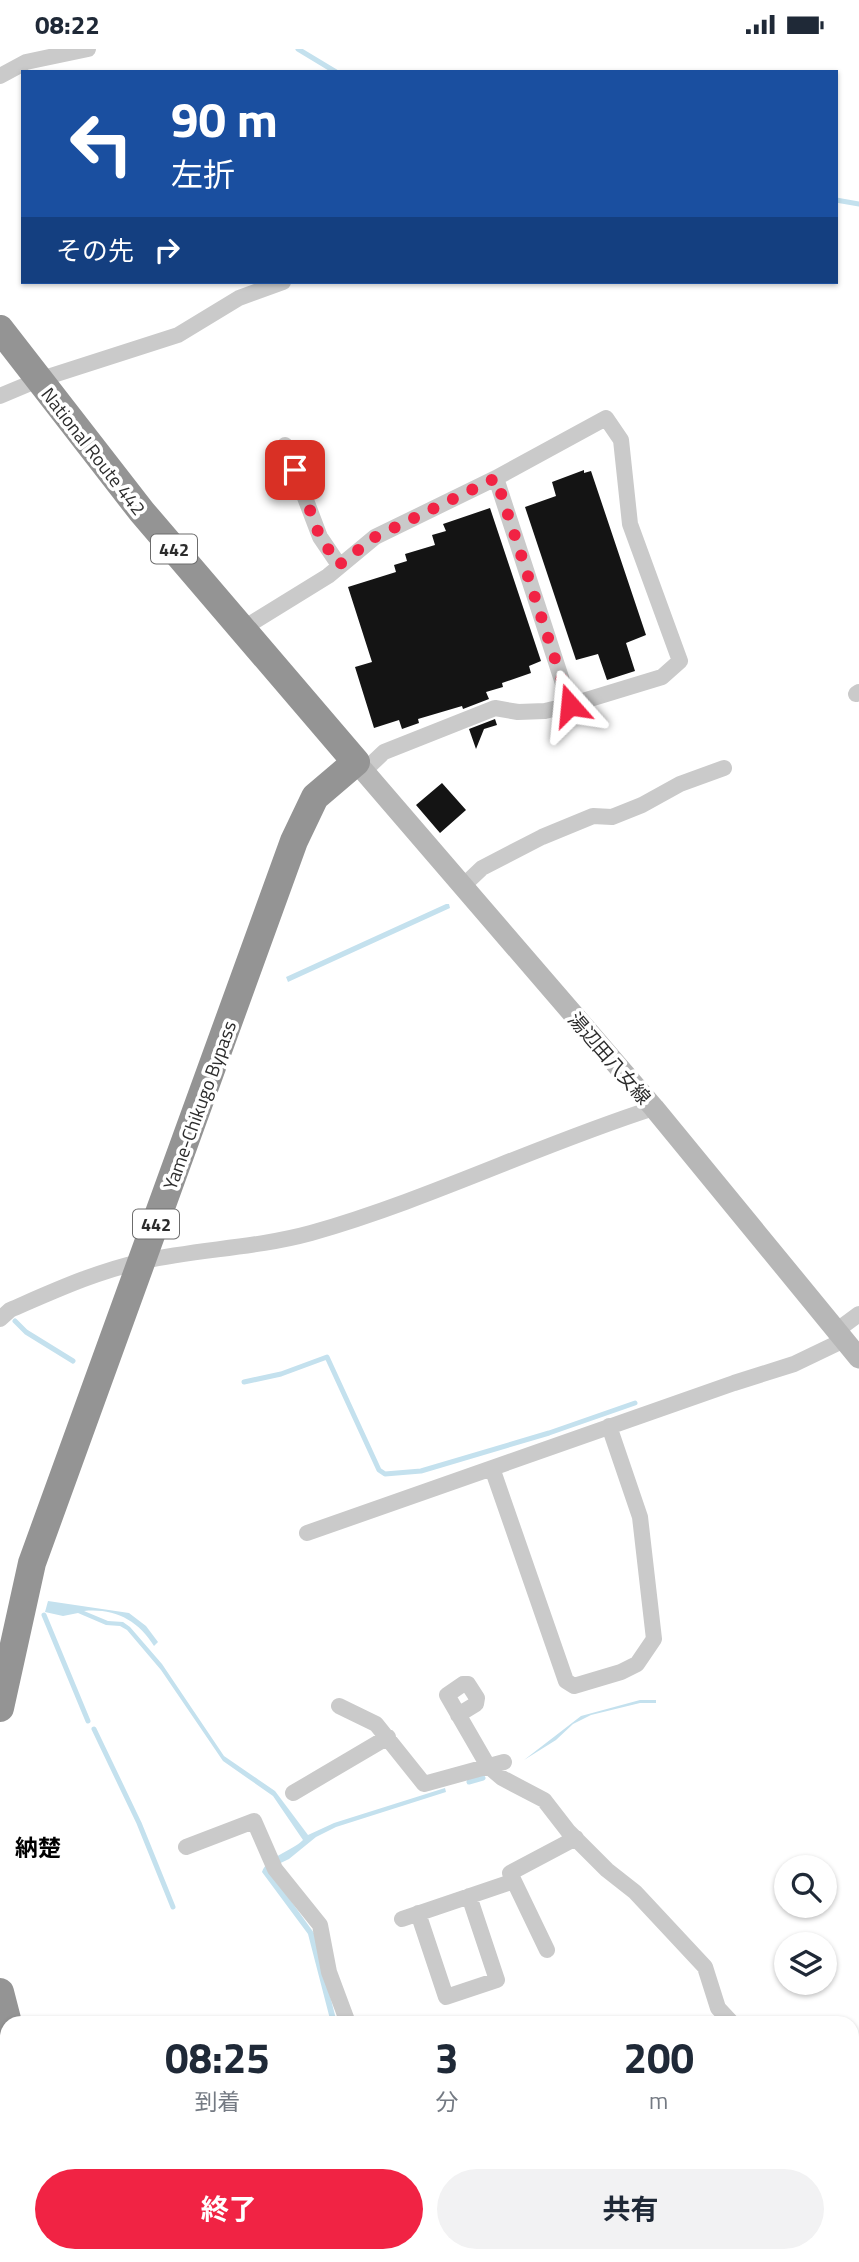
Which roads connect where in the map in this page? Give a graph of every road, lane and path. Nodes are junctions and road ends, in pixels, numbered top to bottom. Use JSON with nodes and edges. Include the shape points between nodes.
{"nodes":[{"id":1,"x":88,"y":49,"type":"edge"},
{"id":2,"x":0,"y":76,"type":"edge"},
{"id":3,"x":277,"y":284,"type":"edge"},
{"id":4,"x":0,"y":329,"type":"edge"},
{"id":5,"x":38,"y":380,"type":"junction"},
{"id":6,"x":0,"y":396,"type":"edge"},
{"id":7,"x":285,"y":445,"type":"dead end"},
{"id":8,"x":496,"y":478,"type":"junction"},
{"id":9,"x":339,"y":565,"type":"junction"},
{"id":10,"x":242,"y":629,"type":"junction"},
{"id":11,"x":570,"y":705,"type":"junction"},
{"id":12,"x":360,"y":766,"type":"junction"},
{"id":13,"x":723,"y":768,"type":"dead end"},
{"id":14,"x":463,"y":886,"type":"junction"},
{"id":15,"x":653,"y":1108,"type":"junction"},
{"id":16,"x":143,"y":1261,"type":"junction"},
{"id":17,"x":859,"y":1314,"type":"edge"},
{"id":18,"x":0,"y":1319,"type":"edge"},
{"id":19,"x":840,"y":1335,"type":"junction"},
{"id":20,"x":859,"y":1358,"type":"edge"},
{"id":21,"x":610,"y":1426,"type":"junction"},
{"id":22,"x":492,"y":1468,"type":"junction"},
{"id":23,"x":307,"y":1533,"type":"dead end"},
{"id":24,"x":339,"y":1706,"type":"dead end"},
{"id":25,"x":0,"y":1708,"type":"edge"},
{"id":26,"x":458,"y":1715,"type":"dead end"},
{"id":27,"x":388,"y":1737,"type":"junction"},
{"id":28,"x":496,"y":1764,"type":"junction"},
{"id":29,"x":293,"y":1793,"type":"dead end"},
{"id":30,"x":576,"y":1838,"type":"junction"},
{"id":31,"x":186,"y":1847,"type":"dead end"},
{"id":32,"x":514,"y":1881,"type":"junction"},
{"id":33,"x":469,"y":1896,"type":"junction"},
{"id":34,"x":418,"y":1913,"type":"junction"},
{"id":35,"x":402,"y":1919,"type":"dead end"},
{"id":36,"x":547,"y":1951,"type":"dead end"},
{"id":37,"x":0,"y":1992,"type":"edge"},
{"id":38,"x":6,"y":2016,"type":"edge"},
{"id":39,"x":345,"y":2016,"type":"edge"},
{"id":40,"x":725,"y":2016,"type":"edge"}],
"edges":[{"from":1,"to":2,"type":"street","via":[[26,62]]},
{"from":3,"to":5,"type":"street","via":[[239,298],[178,335]]},
{"from":4,"to":5,"type":"highway","name":"National Route 442","number":"442"},
{"from":5,"to":6,"type":"street"},
{"from":5,"to":10,"type":"highway","name":"National Route 442","number":"442"},
{"from":7,"to":9,"type":"street","via":[[320,537]]},
{"from":8,"to":9,"type":"street","via":[[375,537]]},
{"from":8,"to":11,"type":"street"},
{"from":8,"to":11,"type":"street","via":[[606,418],[621,440],[631,524],[680,661],[662,677]]},
{"from":9,"to":10,"type":"street"},
{"from":10,"to":12,"type":"highway","name":"National Route 442","number":"442"},
{"from":11,"to":12,"type":"street","via":[[545,711],[495,708]]},
{"from":12,"to":14,"type":"main road","name":"湯辺田八女線"},
{"from":12,"to":16,"type":"highway","name":"Yame-Chikugo Bypass","number":"442","via":[[315,797],[294,841]]},
{"from":13,"to":14,"type":"street","via":[[612,817],[593,816],[542,837],[482,868]]},
{"from":14,"to":15,"type":"main road","name":"湯辺田八女線"},
{"from":15,"to":16,"type":"street","via":[[310,1233]]},
{"from":15,"to":19,"type":"main road","name":"湯辺田八女線"},
{"from":16,"to":18,"type":"street","via":[[102,1271],[10,1310]]},
{"from":16,"to":25,"type":"highway","name":"Yame-Chikugo Bypass","number":"442","via":[[32,1563]]},
{"from":17,"to":19,"type":"street"},
{"from":19,"to":20,"type":"main road","name":"湯辺田八女線"},
{"from":19,"to":21,"type":"street","via":[[794,1364]]},
{"from":21,"to":22,"type":"street"},
{"from":21,"to":22,"type":"street","via":[[640,1517],[654,1639],[636,1664],[621,1672],[574,1686],[566,1681]]},
{"from":22,"to":23,"type":"street"},
{"from":24,"to":27,"type":"street","via":[[376,1724]]},
{"from":26,"to":28,"type":"street"},
{"from":27,"to":28,"type":"street","via":[[424,1784]]},
{"from":27,"to":29,"type":"street"},
{"from":28,"to":30,"type":"street","via":[[502,1778],[544,1800]]},
{"from":30,"to":32,"type":"street","via":[[510,1873]]},
{"from":30,"to":40,"type":"street","via":[[705,1966],[718,2008]]},
{"from":31,"to":39,"type":"street","via":[[254,1821],[275,1869],[320,1926],[329,1972]]},
{"from":32,"to":33,"type":"street"},
{"from":32,"to":36,"type":"street"},
{"from":33,"to":34,"type":"street"},
{"from":33,"to":34,"type":"street","via":[[497,1980],[437,1996]]},
{"from":34,"to":35,"type":"street"},
{"from":37,"to":38,"type":"highway"}]}
